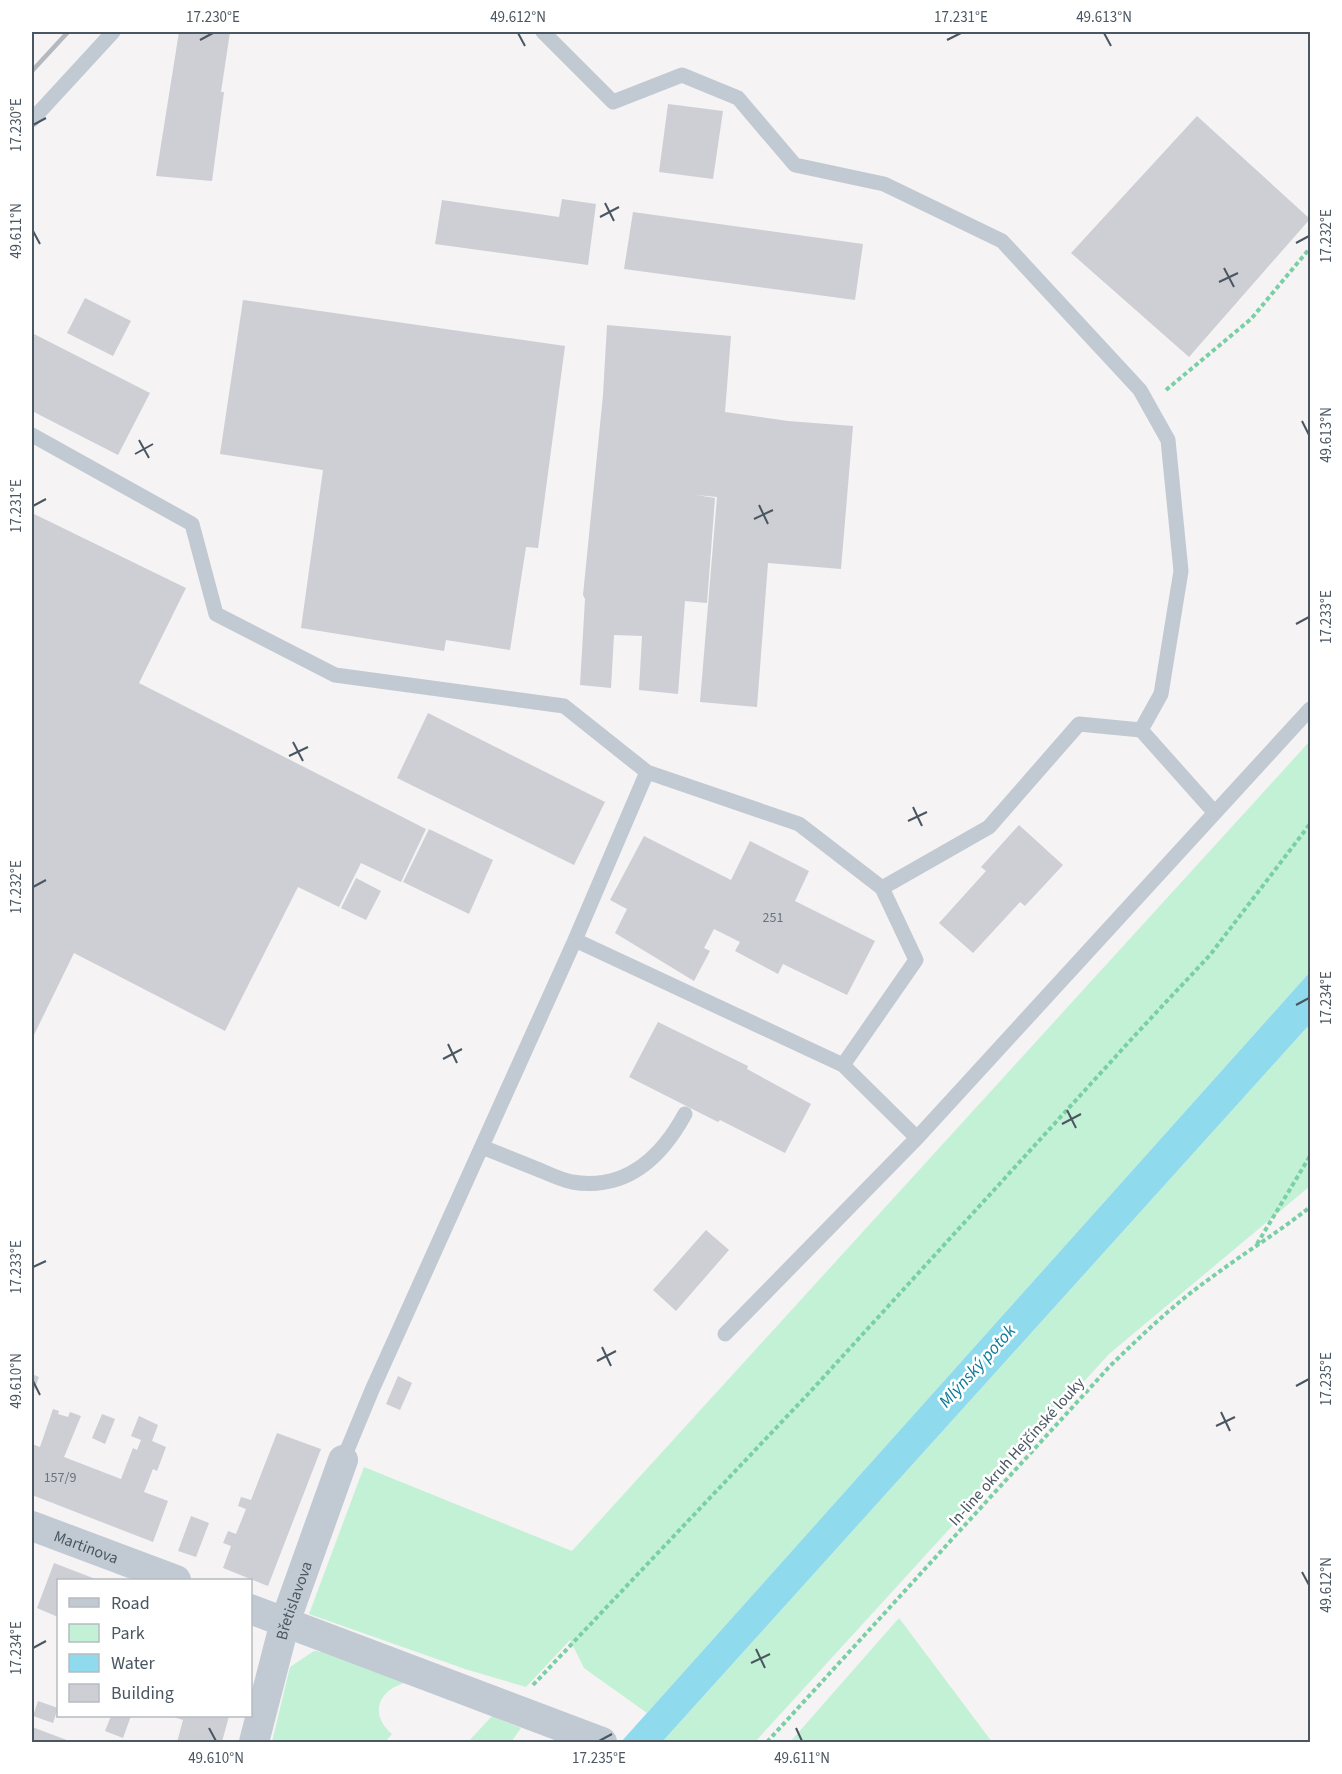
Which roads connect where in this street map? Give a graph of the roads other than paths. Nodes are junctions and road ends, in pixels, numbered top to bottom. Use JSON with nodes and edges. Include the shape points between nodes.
{"nodes":[{"id":1,"x":113,"y":32,"type":"edge"},
{"id":2,"x":543,"y":32,"type":"edge"},
{"id":3,"x":32,"y":120,"type":"edge"},
{"id":4,"x":32,"y":435,"type":"edge"},
{"id":5,"x":1311,"y":709,"type":"edge"},
{"id":6,"x":1141,"y":730,"type":"junction"},
{"id":7,"x":647,"y":772,"type":"junction"},
{"id":8,"x":1215,"y":813,"type":"junction"},
{"id":9,"x":882,"y":888,"type":"junction"},
{"id":10,"x":575,"y":940,"type":"junction"},
{"id":11,"x":843,"y":1065,"type":"junction"},
{"id":12,"x":685,"y":1113,"type":"dead end"},
{"id":13,"x":917,"y":1138,"type":"junction"},
{"id":14,"x":482,"y":1147,"type":"junction"},
{"id":15,"x":725,"y":1334,"type":"dead end"},
{"id":16,"x":343,"y":1460,"type":"joint"},
{"id":17,"x":32,"y":1526,"type":"edge"},
{"id":18,"x":171,"y":1579,"type":"edge"},
{"id":19,"x":252,"y":1610,"type":"edge"},
{"id":20,"x":285,"y":1622,"type":"junction"},
{"id":21,"x":588,"y":1737,"type":"edge"},
{"id":22,"x":254,"y":1743,"type":"edge"}],
"edges":[{"from":1,"to":3,"type":"lane"},
{"from":2,"to":6,"type":"lane","via":[[613,102],[682,75],[738,98],[795,165],[884,184],[1002,241],[1140,390],[1168,440],[1181,571],[1161,694]]},
{"from":4,"to":7,"type":"lane","via":[[192,524],[216,614],[335,675],[564,706]]},
{"from":5,"to":8,"type":"lane"},
{"from":6,"to":8,"type":"lane"},
{"from":6,"to":9,"type":"lane","via":[[1079,724],[989,827]]},
{"from":7,"to":9,"type":"lane","via":[[799,824]]},
{"from":7,"to":10,"type":"lane"},
{"from":8,"to":13,"type":"lane"},
{"from":9,"to":11,"type":"lane","via":[[916,960]]},
{"from":10,"to":11,"type":"lane"},
{"from":10,"to":14,"type":"lane"},
{"from":11,"to":13,"type":"lane"},
{"from":12,"to":14,"type":"lane","via":[[661,1150],[632,1173],[594,1184],[570,1182]]},
{"from":13,"to":15,"type":"lane"},
{"from":14,"to":16,"type":"lane"},
{"from":16,"to":20,"type":"street","name":"Břetislavova"},
{"from":17,"to":18,"type":"street","name":"Martinova"},
{"from":19,"to":20,"type":"street"},
{"from":20,"to":21,"type":"street"},
{"from":20,"to":22,"type":"street","name":"Břetislavova"}]}
